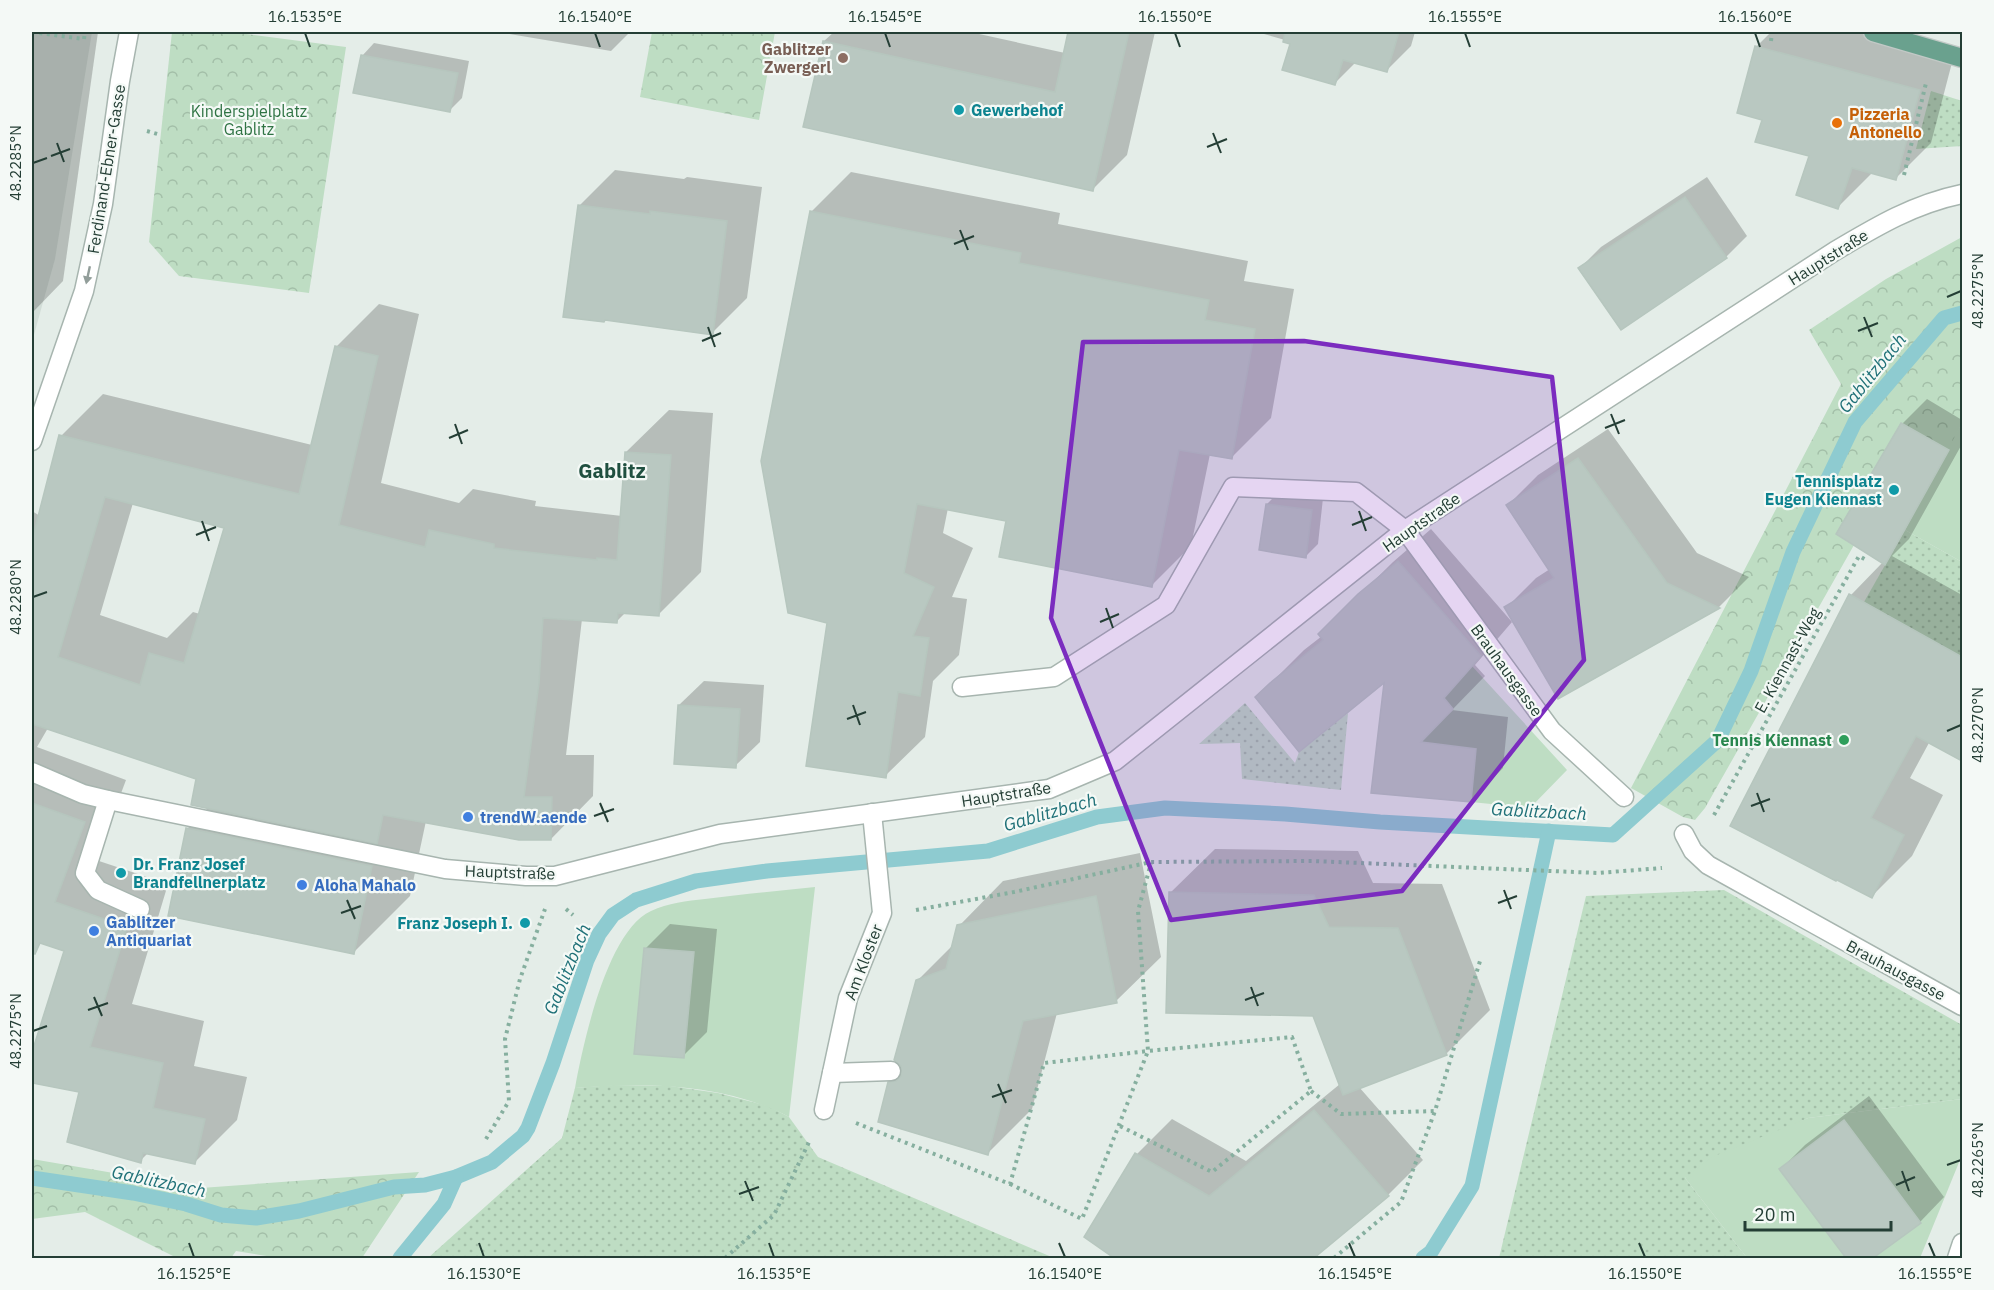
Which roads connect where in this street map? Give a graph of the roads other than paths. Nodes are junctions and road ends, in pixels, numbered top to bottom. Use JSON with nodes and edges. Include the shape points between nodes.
{"nodes":[{"id":1,"x":129,"y":32,"type":"edge"},
{"id":2,"x":1873,"y":32,"type":"edge"},
{"id":3,"x":1962,"y":58,"type":"edge"},
{"id":4,"x":1962,"y":194,"type":"edge"},
{"id":5,"x":32,"y":441,"type":"edge"},
{"id":6,"x":1405,"y":530,"type":"junction"},
{"id":7,"x":962,"y":687,"type":"dead end"},
{"id":8,"x":32,"y":772,"type":"edge"},
{"id":9,"x":1624,"y":797,"type":"dead end"},
{"id":10,"x":108,"y":800,"type":"junction"},
{"id":11,"x":872,"y":813,"type":"junction"},
{"id":12,"x":1684,"y":834,"type":"dead end"},
{"id":13,"x":140,"y":909,"type":"dead end"},
{"id":14,"x":1962,"y":1006,"type":"edge"},
{"id":15,"x":891,"y":1071,"type":"dead end"},
{"id":16,"x":832,"y":1073,"type":"junction"},
{"id":17,"x":824,"y":1110,"type":"road end"},
{"id":18,"x":1962,"y":1243,"type":"edge"},
{"id":19,"x":1956,"y":1258,"type":"edge"}],
"edges":[{"from":1,"to":5,"type":"street","name":"Ferdinand-Ebner-Gasse","one_way":true,"via":[[103,204],[84,291]]},
{"from":2,"to":3,"type":"main road"},
{"from":4,"to":6,"type":"street","name":"Hauptstraße","via":[[1894,216],[1835,251]]},
{"from":6,"to":7,"type":"street","name":"Brauhausgasse","via":[[1356,492],[1233,487],[1166,605],[1054,677]]},
{"from":6,"to":9,"type":"street","name":"Brauhausgasse","via":[[1552,731]]},
{"from":6,"to":11,"type":"street","name":"Hauptstraße","via":[[1115,761],[1049,789]]},
{"from":8,"to":10,"type":"street","name":"Hauptstraße","via":[[82,794]]},
{"from":10,"to":11,"type":"street","name":"Hauptstraße","via":[[445,869],[526,876],[555,876],[720,834]]},
{"from":10,"to":13,"type":"street","via":[[85,873],[98,890]]},
{"from":11,"to":16,"type":"street","name":"Am Kloster","via":[[882,913],[848,998]]},
{"from":12,"to":14,"type":"street","name":"Brauhausgasse","via":[[1693,851],[1708,865]]},
{"from":15,"to":16,"type":"street"},
{"from":16,"to":17,"type":"street","name":"Am Kloster"},
{"from":18,"to":19,"type":"street"}]}
